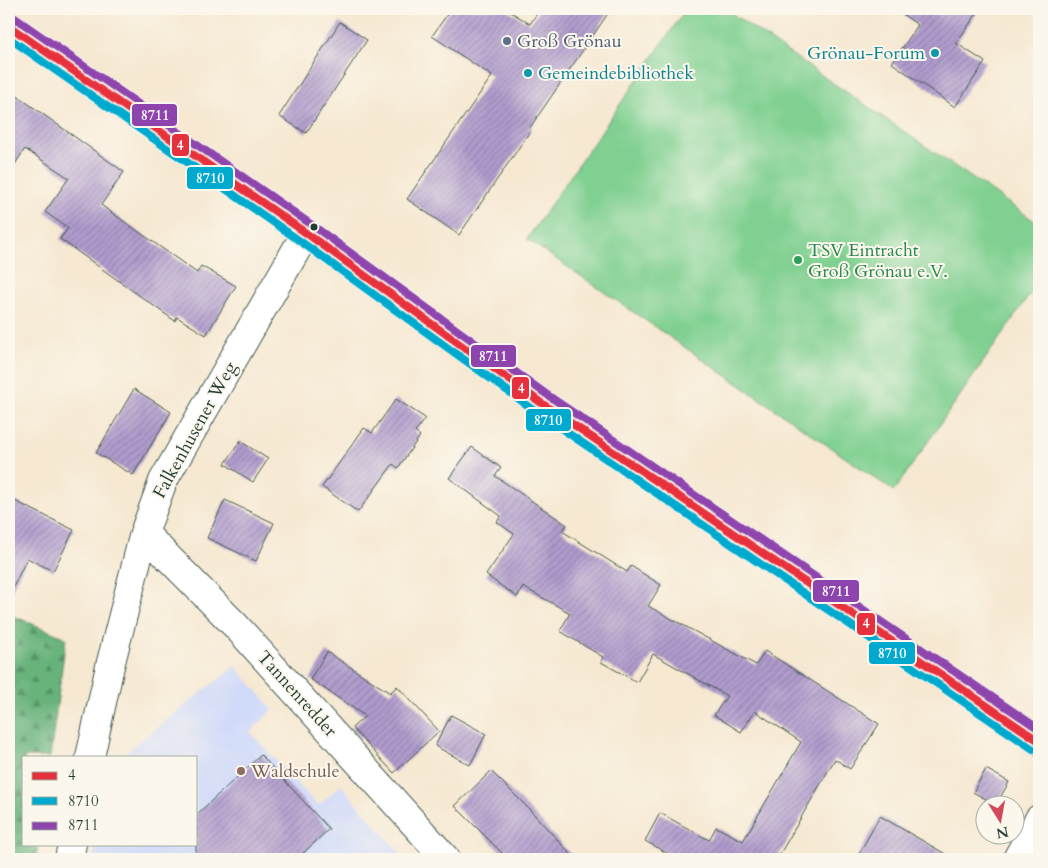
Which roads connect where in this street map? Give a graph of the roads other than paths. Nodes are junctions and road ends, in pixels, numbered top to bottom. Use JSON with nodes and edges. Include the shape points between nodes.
{"nodes":[{"id":1,"x":9,"y":26,"type":"edge"},
{"id":2,"x":306,"y":233,"type":"junction"},
{"id":3,"x":144,"y":533,"type":"junction"},
{"id":4,"x":1039,"y":742,"type":"edge"},
{"id":5,"x":90,"y":756,"type":"edge"},
{"id":6,"x":1039,"y":819,"type":"edge"},
{"id":7,"x":72,"y":846,"type":"edge"},
{"id":8,"x":69,"y":859,"type":"edge"},
{"id":9,"x":446,"y":859,"type":"edge"},
{"id":10,"x":1017,"y":859,"type":"edge"}],
"edges":[{"from":1,"to":2,"type":"main road"},
{"from":2,"to":3,"type":"street","name":"Falkenhusener Weg","via":[[163,481]]},
{"from":2,"to":4,"type":"main road","via":[[540,402]]},
{"from":3,"to":5,"type":"street","name":"Falkenhusener Weg"},
{"from":3,"to":9,"type":"street","name":"Tannenredder","via":[[236,626]]},
{"from":6,"to":10,"type":"street"},
{"from":7,"to":8,"type":"street"}]}
